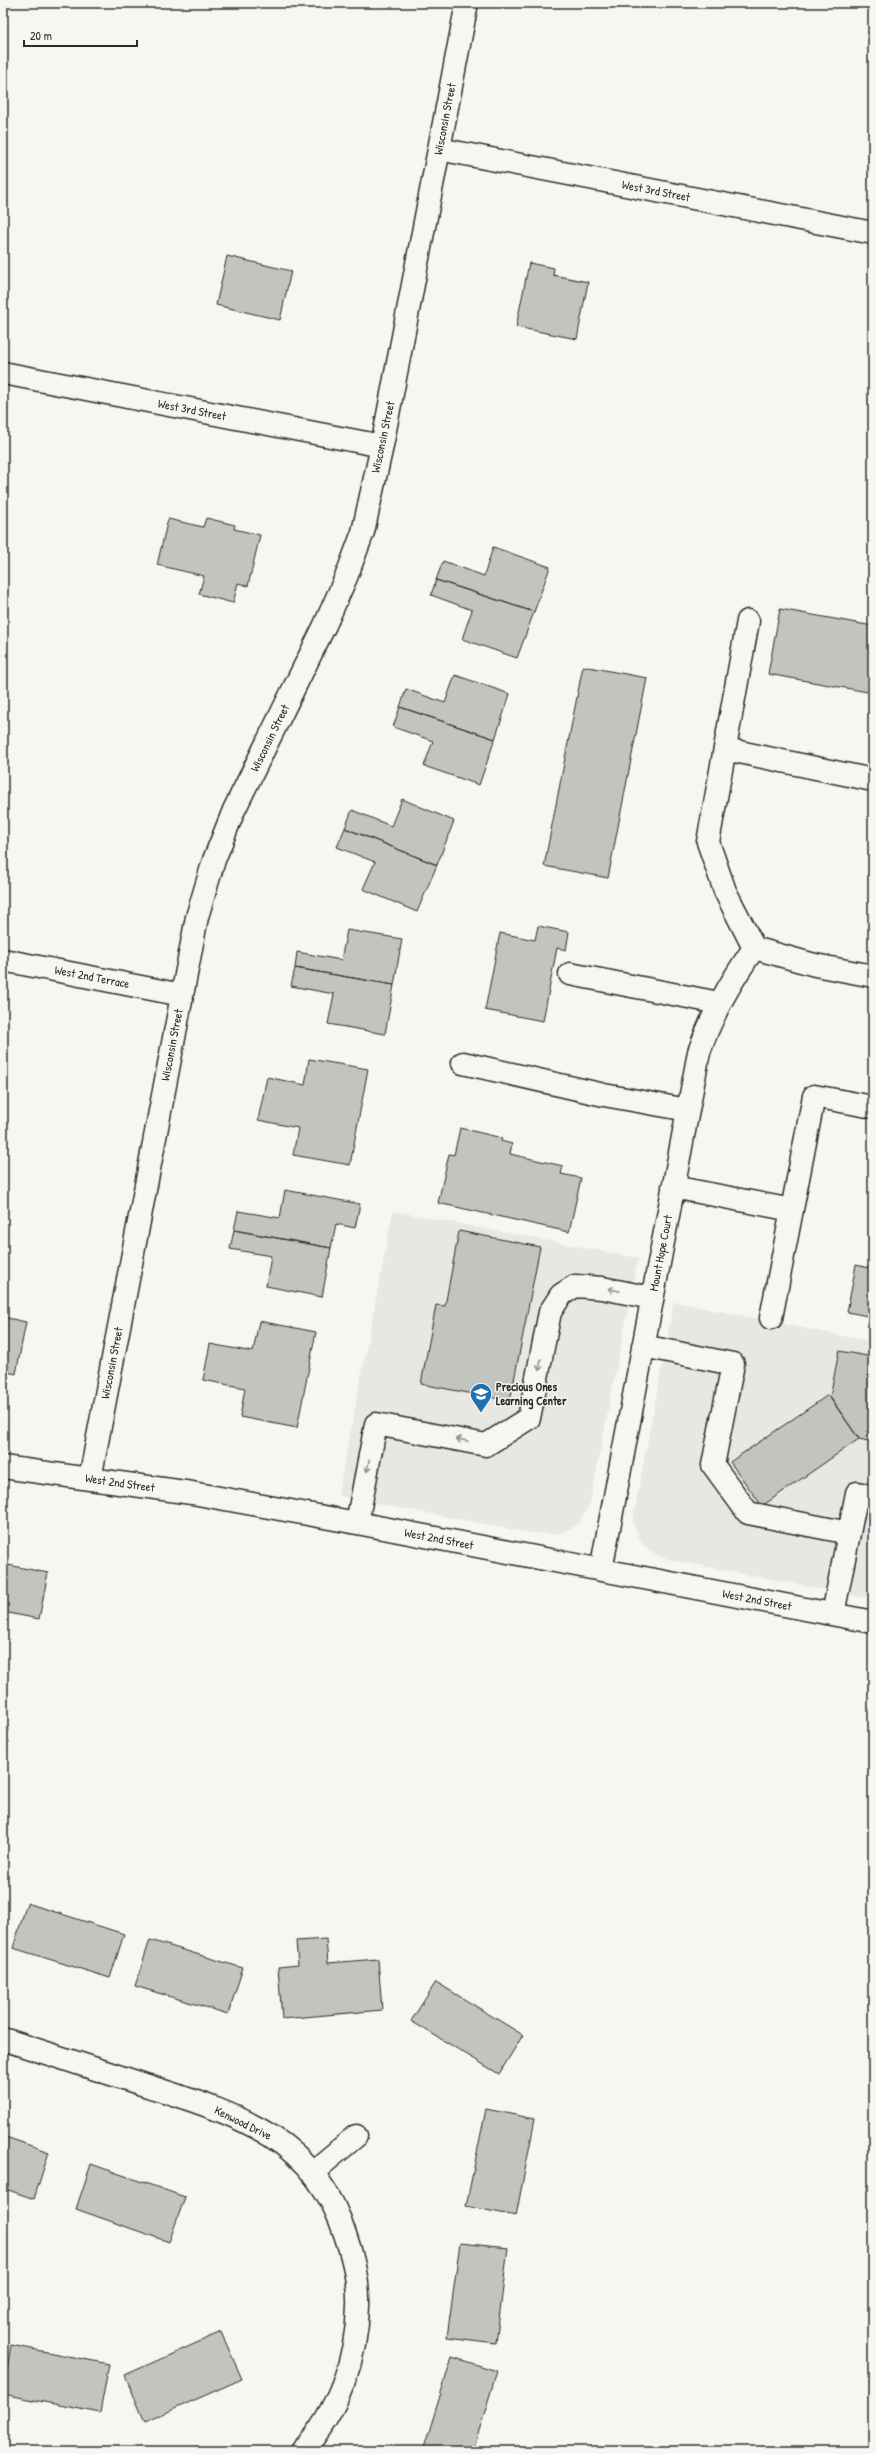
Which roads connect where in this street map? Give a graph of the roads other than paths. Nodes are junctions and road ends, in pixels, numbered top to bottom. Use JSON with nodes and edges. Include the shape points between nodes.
{"nodes":[{"id":1,"x":467,"y":3,"type":"edge"},
{"id":2,"x":439,"y":149,"type":"junction"},
{"id":3,"x":873,"y":233,"type":"edge"},
{"id":4,"x":3,"y":373,"type":"edge"},
{"id":5,"x":382,"y":446,"type":"junction"},
{"id":6,"x":748,"y":621,"type":"dead end"},
{"id":7,"x":725,"y":749,"type":"junction"},
{"id":8,"x":873,"y":780,"type":"edge"},
{"id":9,"x":754,"y":948,"type":"junction"},
{"id":10,"x":3,"y":960,"type":"edge"},
{"id":11,"x":570,"y":974,"type":"dead end"},
{"id":12,"x":873,"y":976,"type":"edge"},
{"id":13,"x":182,"y":995,"type":"junction"},
{"id":14,"x":719,"y":1003,"type":"junction"},
{"id":15,"x":463,"y":1064,"type":"dead end"},
{"id":16,"x":873,"y":1107,"type":"edge"},
{"id":17,"x":688,"y":1110,"type":"junction"},
{"id":18,"x":673,"y":1187,"type":"junction"},
{"id":19,"x":792,"y":1210,"type":"junction"},
{"id":20,"x":652,"y":1298,"type":"junction"},
{"id":21,"x":772,"y":1318,"type":"dead end"},
{"id":22,"x":643,"y":1346,"type":"junction"},
{"id":23,"x":3,"y":1467,"type":"edge"},
{"id":24,"x":90,"y":1479,"type":"junction"},
{"id":25,"x":873,"y":1497,"type":"edge"},
{"id":26,"x":357,"y":1523,"type":"junction"},
{"id":27,"x":849,"y":1533,"type":"junction"},
{"id":28,"x":601,"y":1570,"type":"junction"},
{"id":29,"x":833,"y":1614,"type":"junction"},
{"id":30,"x":873,"y":1622,"type":"edge"},
{"id":31,"x":3,"y":2039,"type":"edge"},
{"id":32,"x":356,"y":2136,"type":"dead end"},
{"id":33,"x":313,"y":2172,"type":"junction"},
{"id":34,"x":302,"y":2451,"type":"edge"}],
"edges":[{"from":1,"to":2,"type":"street","name":"Wisconsin Street"},
{"from":2,"to":3,"type":"street","name":"West 3rd Street"},
{"from":2,"to":5,"type":"street","name":"Wisconsin Street"},
{"from":4,"to":5,"type":"street","name":"West 3rd Street"},
{"from":5,"to":13,"type":"street","name":"Wisconsin Street","via":[[363,532],[347,575],[326,625],[234,810],[214,860],[197,917]]},
{"from":6,"to":7,"type":"street"},
{"from":7,"to":8,"type":"street"},
{"from":7,"to":9,"type":"street","via":[[708,842],[725,891]]},
{"from":9,"to":12,"type":"street","via":[[816,965]]},
{"from":9,"to":14,"type":"street","name":"Mount Hope Court","via":[[727,986]]},
{"from":10,"to":13,"type":"street","name":"West 2nd Terrace"},
{"from":11,"to":14,"type":"street"},
{"from":13,"to":24,"type":"street","name":"Wisconsin Street"},
{"from":14,"to":17,"type":"street","name":"Mount Hope Court","via":[[699,1052]]},
{"from":15,"to":17,"type":"street","via":[[604,1095]]},
{"from":16,"to":19,"type":"street","via":[[814,1096]]},
{"from":17,"to":18,"type":"street","name":"Mount Hope Court"},
{"from":18,"to":19,"type":"street"},
{"from":18,"to":20,"type":"street","name":"Mount Hope Court"},
{"from":19,"to":21,"type":"street"},
{"from":20,"to":22,"type":"street","name":"Mount Hope Court"},
{"from":20,"to":26,"type":"street","one_way":true,"via":[[602,1288],[575,1286],[561,1295],[550,1312],[529,1418],[486,1445],[376,1424]]},
{"from":22,"to":27,"type":"street","via":[[733,1364],[713,1465],[748,1513]]},
{"from":22,"to":28,"type":"street","name":"Mount Hope Court"},
{"from":23,"to":24,"type":"street","name":"West 2nd Street"},
{"from":24,"to":26,"type":"street","name":"West 2nd Street","via":[[192,1493]]},
{"from":25,"to":27,"type":"street","via":[[857,1493]]},
{"from":26,"to":28,"type":"street","name":"West 2nd Street"},
{"from":27,"to":29,"type":"street"},
{"from":28,"to":29,"type":"street","name":"West 2nd Street"},
{"from":29,"to":30,"type":"street","name":"West 2nd Street"},
{"from":31,"to":33,"type":"street","name":"Kenwood Drive","via":[[207,2105],[266,2132],[293,2152]]},
{"from":32,"to":33,"type":"street"},
{"from":33,"to":34,"type":"street","name":"Kenwood Drive","via":[[328,2192],[340,2216],[352,2255],[359,2293],[358,2331],[350,2366],[334,2404]]}]}
